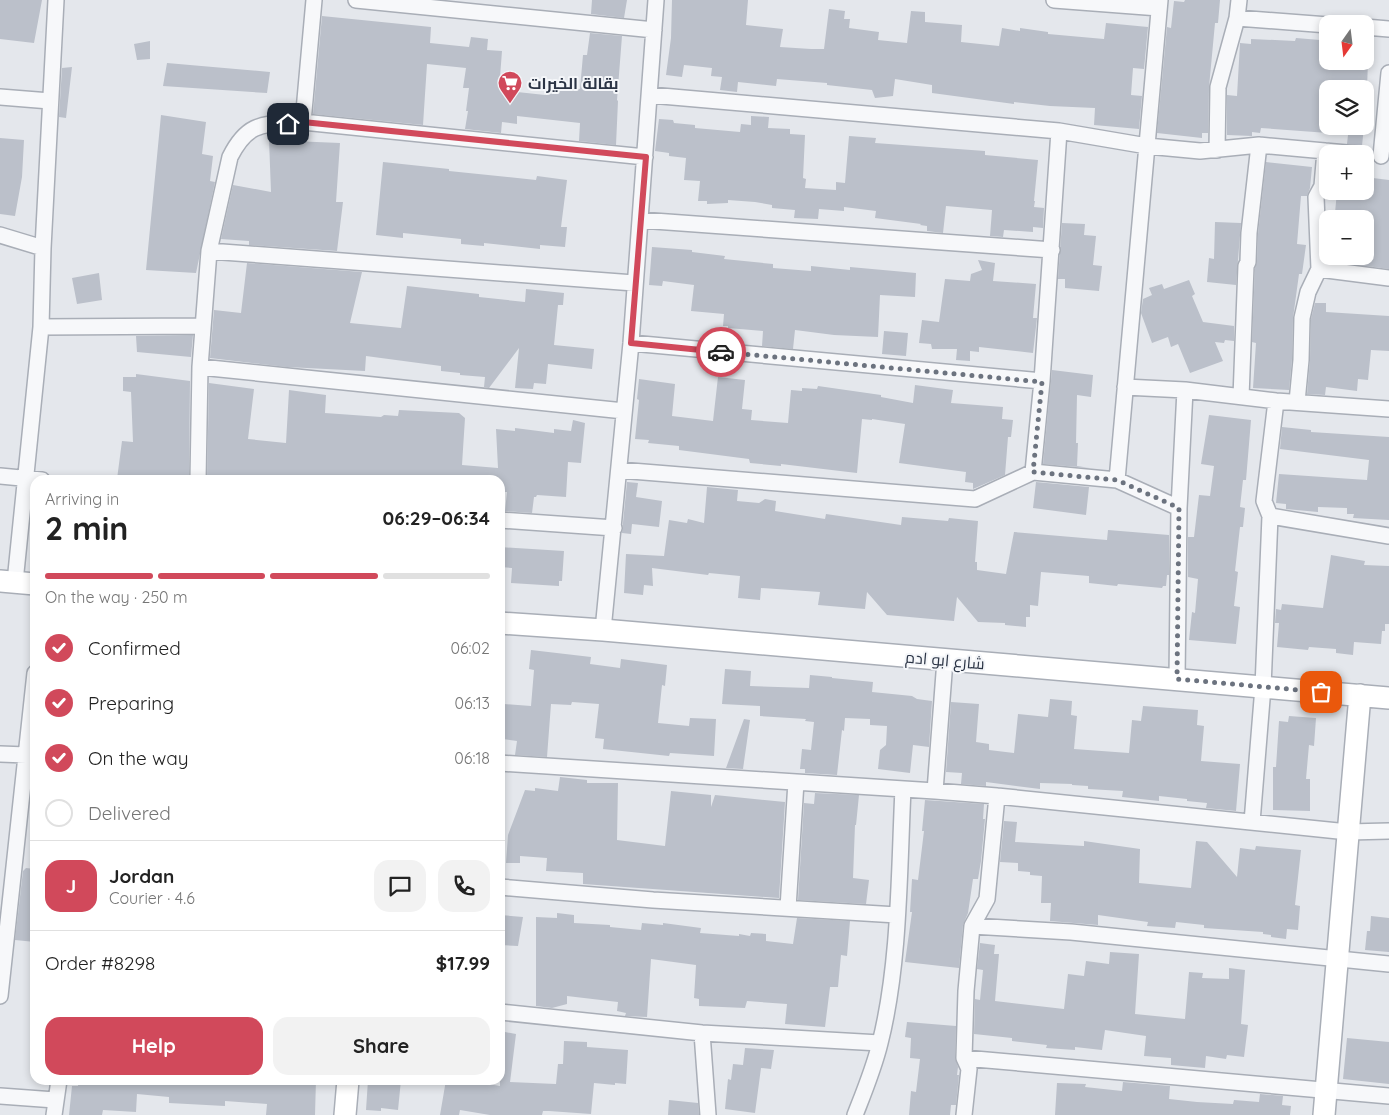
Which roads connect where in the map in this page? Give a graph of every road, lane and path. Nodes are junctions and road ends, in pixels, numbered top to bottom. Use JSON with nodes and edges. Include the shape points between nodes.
{"nodes":[{"id":1,"x":56,"y":0,"type":"edge"},
{"id":2,"x":314,"y":0,"type":"edge"},
{"id":3,"x":356,"y":0,"type":"edge"},
{"id":4,"x":656,"y":0,"type":"edge"},
{"id":5,"x":1054,"y":0,"type":"edge"},
{"id":6,"x":1239,"y":0,"type":"edge"},
{"id":7,"x":1160,"y":4,"type":"edge"},
{"id":8,"x":1237,"y":18,"type":"junction"},
{"id":9,"x":1319,"y":24,"type":"edge"},
{"id":10,"x":1374,"y":28,"type":"edge"},
{"id":11,"x":1389,"y":29,"type":"edge"},
{"id":12,"x":654,"y":30,"type":"junction"},
{"id":13,"x":1389,"y":73,"type":"edge"},
{"id":14,"x":650,"y":95,"type":"junction"},
{"id":15,"x":0,"y":96,"type":"edge"},
{"id":16,"x":50,"y":100,"type":"junction"},
{"id":17,"x":303,"y":122,"type":"junction"},
{"id":18,"x":1059,"y":131,"type":"junction"},
{"id":19,"x":1147,"y":146,"type":"junction"},
{"id":20,"x":1259,"y":146,"type":"junction"},
{"id":21,"x":1217,"y":150,"type":"junction"},
{"id":22,"x":1319,"y":151,"type":"edge"},
{"id":23,"x":1385,"y":156,"type":"edge"},
{"id":24,"x":646,"y":157,"type":"junction"},
{"id":25,"x":1319,"y":192,"type":"edge"},
{"id":26,"x":640,"y":220,"type":"junction"},
{"id":27,"x":0,"y":235,"type":"edge"},
{"id":28,"x":43,"y":248,"type":"junction"},
{"id":29,"x":1052,"y":250,"type":"junction"},
{"id":30,"x":209,"y":251,"type":"junction"},
{"id":31,"x":1319,"y":269,"type":"junction"},
{"id":32,"x":1389,"y":278,"type":"edge"},
{"id":33,"x":634,"y":283,"type":"junction"},
{"id":34,"x":203,"y":326,"type":"junction"},
{"id":35,"x":41,"y":327,"type":"junction"},
{"id":36,"x":631,"y":343,"type":"junction"},
{"id":37,"x":200,"y":367,"type":"junction"},
{"id":38,"x":1042,"y":382,"type":"junction"},
{"id":39,"x":1125,"y":387,"type":"junction"},
{"id":40,"x":1185,"y":390,"type":"junction"},
{"id":41,"x":1241,"y":397,"type":"junction"},
{"id":42,"x":1276,"y":401,"type":"junction"},
{"id":43,"x":1297,"y":402,"type":"junction"},
{"id":44,"x":1389,"y":409,"type":"edge"},
{"id":45,"x":624,"y":411,"type":"junction"},
{"id":46,"x":619,"y":470,"type":"junction"},
{"id":47,"x":1033,"y":472,"type":"junction"},
{"id":48,"x":198,"y":475,"type":"edge"},
{"id":49,"x":0,"y":476,"type":"edge"},
{"id":50,"x":27,"y":478,"type":"junction"},
{"id":51,"x":30,"y":478,"type":"edge"},
{"id":52,"x":1117,"y":480,"type":"junction"},
{"id":53,"x":1179,"y":508,"type":"junction"},
{"id":54,"x":1270,"y":516,"type":"junction"},
{"id":55,"x":505,"y":520,"type":"edge"},
{"id":56,"x":614,"y":528,"type":"junction"},
{"id":57,"x":1389,"y":536,"type":"edge"},
{"id":58,"x":17,"y":582,"type":"edge"},
{"id":59,"x":505,"y":623,"type":"edge"},
{"id":60,"x":603,"y":630,"type":"junction"},
{"id":61,"x":945,"y":660,"type":"junction"},
{"id":62,"x":1177,"y":679,"type":"junction"},
{"id":63,"x":1263,"y":687,"type":"junction"},
{"id":64,"x":1360,"y":695,"type":"junction"},
{"id":65,"x":1389,"y":698,"type":"edge"},
{"id":66,"x":30,"y":719,"type":"edge"},
{"id":67,"x":0,"y":754,"type":"edge"},
{"id":68,"x":26,"y":755,"type":"junction"},
{"id":69,"x":505,"y":763,"type":"edge"},
{"id":70,"x":796,"y":782,"type":"junction"},
{"id":71,"x":903,"y":789,"type":"junction"},
{"id":72,"x":935,"y":791,"type":"junction"},
{"id":73,"x":997,"y":796,"type":"junction"},
{"id":74,"x":1252,"y":822,"type":"junction"},
{"id":75,"x":1348,"y":832,"type":"junction"},
{"id":76,"x":1389,"y":832,"type":"edge"},
{"id":77,"x":505,"y":887,"type":"edge"},
{"id":78,"x":788,"y":908,"type":"junction"},
{"id":79,"x":897,"y":915,"type":"junction"},
{"id":80,"x":972,"y":926,"type":"junction"},
{"id":81,"x":3,"y":940,"type":"edge"},
{"id":82,"x":1338,"y":958,"type":"junction"},
{"id":83,"x":1389,"y":964,"type":"edge"},
{"id":84,"x":0,"y":996,"type":"edge"},
{"id":85,"x":505,"y":1013,"type":"edge"},
{"id":86,"x":702,"y":1033,"type":"junction"},
{"id":87,"x":880,"y":1044,"type":"junction"},
{"id":88,"x":964,"y":1058,"type":"junction"},
{"id":89,"x":58,"y":1085,"type":"edge"},
{"id":90,"x":348,"y":1085,"type":"edge"},
{"id":91,"x":1326,"y":1092,"type":"junction"},
{"id":92,"x":0,"y":1096,"type":"edge"},
{"id":93,"x":1389,"y":1096,"type":"edge"},
{"id":94,"x":54,"y":1108,"type":"edge"},
{"id":95,"x":345,"y":1115,"type":"edge"},
{"id":96,"x":708,"y":1115,"type":"edge"},
{"id":97,"x":855,"y":1115,"type":"edge"},
{"id":98,"x":964,"y":1115,"type":"edge"},
{"id":99,"x":1324,"y":1115,"type":"edge"}],
"edges":[{"from":1,"to":16,"type":"street"},
{"from":2,"to":17,"type":"street"},
{"from":3,"to":12,"type":"street"},
{"from":4,"to":12,"type":"street"},
{"from":5,"to":7,"type":"street"},
{"from":6,"to":8,"type":"street"},
{"from":7,"to":19,"type":"street"},
{"from":8,"to":9,"type":"street"},
{"from":8,"to":21,"type":"street","via":[[1218,87]]},
{"from":10,"to":11,"type":"street"},
{"from":12,"to":14,"type":"street"},
{"from":13,"to":23,"type":"street"},
{"from":14,"to":18,"type":"street"},
{"from":14,"to":24,"type":"street"},
{"from":15,"to":16,"type":"street"},
{"from":16,"to":28,"type":"street"},
{"from":17,"to":24,"type":"street"},
{"from":17,"to":30,"type":"street","via":[[257,126],[237,143],[230,157]]},
{"from":18,"to":19,"type":"street"},
{"from":18,"to":29,"type":"street"},
{"from":19,"to":21,"type":"street"},
{"from":19,"to":39,"type":"street"},
{"from":20,"to":21,"type":"street"},
{"from":20,"to":22,"type":"street"},
{"from":20,"to":41,"type":"street","via":[[1246,266]]},
{"from":24,"to":26,"type":"street"},
{"from":25,"to":31,"type":"street","via":[[1316,197]]},
{"from":26,"to":29,"type":"street"},
{"from":26,"to":33,"type":"street"},
{"from":27,"to":28,"type":"street"},
{"from":28,"to":35,"type":"street"},
{"from":29,"to":38,"type":"street"},
{"from":30,"to":33,"type":"street"},
{"from":30,"to":34,"type":"street"},
{"from":31,"to":32,"type":"street"},
{"from":31,"to":43,"type":"street","via":[[1308,292],[1302,318]]},
{"from":33,"to":36,"type":"street"},
{"from":34,"to":35,"type":"street"},
{"from":34,"to":37,"type":"street"},
{"from":35,"to":50,"type":"street"},
{"from":36,"to":38,"type":"street"},
{"from":36,"to":45,"type":"street"},
{"from":37,"to":45,"type":"street"},
{"from":37,"to":48,"type":"street"},
{"from":38,"to":47,"type":"street"},
{"from":39,"to":40,"type":"street"},
{"from":39,"to":52,"type":"street"},
{"from":40,"to":41,"type":"street"},
{"from":40,"to":53,"type":"street"},
{"from":41,"to":42,"type":"street"},
{"from":42,"to":43,"type":"street"},
{"from":42,"to":54,"type":"street","via":[[1264,500]]},
{"from":43,"to":44,"type":"street"},
{"from":45,"to":46,"type":"street"},
{"from":46,"to":47,"type":"street","via":[[975,498]]},
{"from":46,"to":56,"type":"street"},
{"from":47,"to":52,"type":"street"},
{"from":49,"to":50,"type":"street"},
{"from":50,"to":51,"type":"street"},
{"from":50,"to":58,"type":"street"},
{"from":52,"to":53,"type":"street"},
{"from":53,"to":62,"type":"street"},
{"from":54,"to":57,"type":"street"},
{"from":54,"to":63,"type":"street"},
{"from":55,"to":56,"type":"street"},
{"from":56,"to":60,"type":"street"},
{"from":59,"to":60,"type":"street","name":"شارع ابو ادم"},
{"from":60,"to":61,"type":"street","name":"شارع ابو ادم"},
{"from":61,"to":62,"type":"street","name":"شارع ابو ادم"},
{"from":61,"to":72,"type":"street"},
{"from":62,"to":63,"type":"street","name":"شارع ابو ادم"},
{"from":63,"to":64,"type":"street","name":"شارع ابو ادم"},
{"from":63,"to":74,"type":"street"},
{"from":64,"to":65,"type":"street","name":"شارع ابو ادم"},
{"from":64,"to":75,"type":"street"},
{"from":66,"to":68,"type":"street"},
{"from":67,"to":68,"type":"street"},
{"from":68,"to":81,"type":"street"},
{"from":69,"to":70,"type":"street"},
{"from":70,"to":71,"type":"street"},
{"from":70,"to":78,"type":"street"},
{"from":71,"to":72,"type":"street"},
{"from":71,"to":79,"type":"street"},
{"from":72,"to":73,"type":"street"},
{"from":73,"to":74,"type":"street"},
{"from":73,"to":80,"type":"street","via":[[987,900]]},
{"from":74,"to":75,"type":"street"},
{"from":75,"to":76,"type":"street"},
{"from":75,"to":82,"type":"street"},
{"from":77,"to":78,"type":"street"},
{"from":78,"to":79,"type":"street"},
{"from":79,"to":87,"type":"street"},
{"from":80,"to":82,"type":"street","via":[[1081,933]]},
{"from":80,"to":88,"type":"street"},
{"from":81,"to":84,"type":"street"},
{"from":82,"to":83,"type":"street"},
{"from":82,"to":91,"type":"street"},
{"from":85,"to":86,"type":"street"},
{"from":86,"to":87,"type":"street"},
{"from":86,"to":96,"type":"street"},
{"from":87,"to":97,"type":"street"},
{"from":88,"to":91,"type":"street"},
{"from":88,"to":98,"type":"street","via":[[969,1069]]},
{"from":89,"to":94,"type":"street"},
{"from":90,"to":95,"type":"street"},
{"from":91,"to":93,"type":"street"},
{"from":91,"to":99,"type":"street"},
{"from":92,"to":94,"type":"street"}]}
